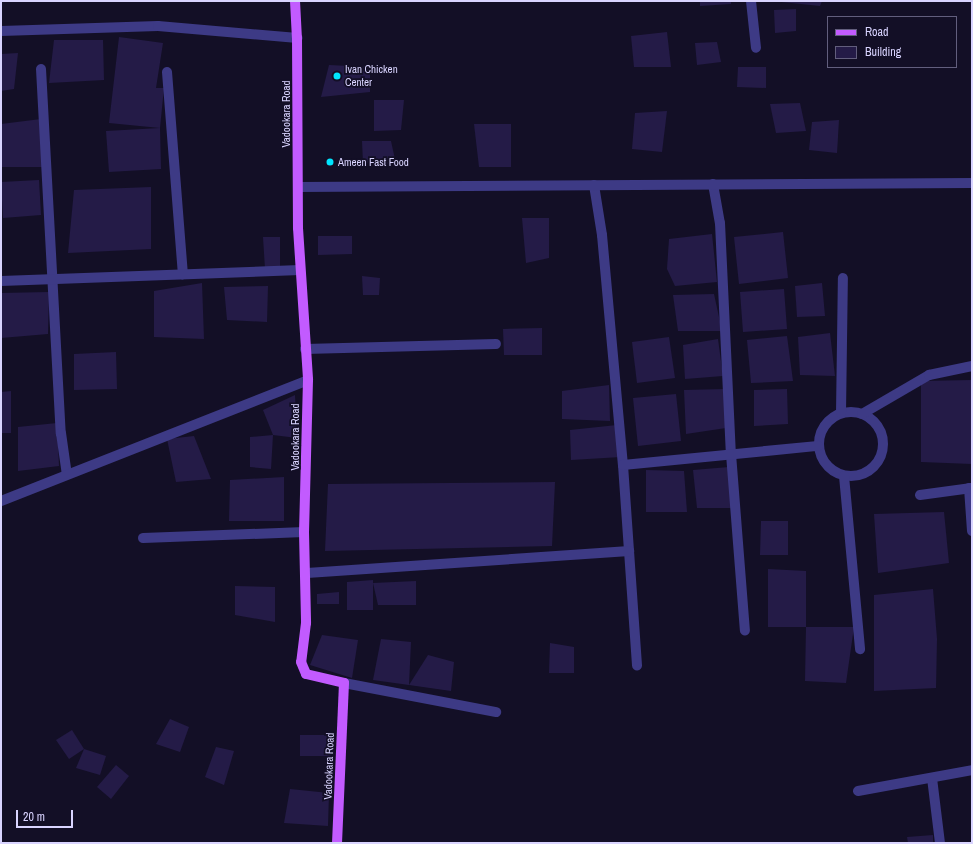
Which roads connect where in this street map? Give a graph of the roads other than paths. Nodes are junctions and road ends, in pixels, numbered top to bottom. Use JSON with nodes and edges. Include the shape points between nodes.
{"nodes":[{"id":1,"x":294,"y":1,"type":"edge"},
{"id":2,"x":751,"y":1,"type":"edge"},
{"id":3,"x":1,"y":31,"type":"edge"},
{"id":4,"x":297,"y":38,"type":"junction"},
{"id":5,"x":756,"y":48,"type":"dead end"},
{"id":6,"x":41,"y":69,"type":"dead end"},
{"id":7,"x":167,"y":72,"type":"dead end"},
{"id":8,"x":972,"y":183,"type":"edge"},
{"id":9,"x":713,"y":184,"type":"junction"},
{"id":10,"x":594,"y":185,"type":"junction"},
{"id":11,"x":298,"y":187,"type":"junction"},
{"id":12,"x":300,"y":270,"type":"junction"},
{"id":13,"x":183,"y":274,"type":"junction"},
{"id":14,"x":842,"y":278,"type":"dead end"},
{"id":15,"x":53,"y":279,"type":"junction"},
{"id":16,"x":1,"y":281,"type":"edge"},
{"id":17,"x":496,"y":344,"type":"dead end"},
{"id":18,"x":305,"y":349,"type":"junction"},
{"id":19,"x":972,"y":366,"type":"edge"},
{"id":20,"x":308,"y":380,"type":"junction"},
{"id":21,"x":841,"y":413,"type":"junction"},
{"id":22,"x":862,"y":414,"type":"junction"},
{"id":23,"x":818,"y":446,"type":"junction"},
{"id":24,"x":732,"y":454,"type":"junction"},
{"id":25,"x":623,"y":465,"type":"junction"},
{"id":26,"x":67,"y":475,"type":"junction"},
{"id":27,"x":844,"y":476,"type":"junction"},
{"id":28,"x":971,"y":488,"type":"edge"},
{"id":29,"x":920,"y":494,"type":"dead end"},
{"id":30,"x":1,"y":501,"type":"edge"},
{"id":31,"x":972,"y":531,"type":"edge"},
{"id":32,"x":304,"y":532,"type":"junction"},
{"id":33,"x":143,"y":538,"type":"dead end"},
{"id":34,"x":629,"y":551,"type":"junction"},
{"id":35,"x":307,"y":573,"type":"junction"},
{"id":36,"x":745,"y":630,"type":"dead end"},
{"id":37,"x":860,"y":649,"type":"dead end"},
{"id":38,"x":637,"y":666,"type":"dead end"},
{"id":39,"x":344,"y":683,"type":"junction"},
{"id":40,"x":496,"y":712,"type":"dead end"},
{"id":41,"x":972,"y":770,"type":"edge"},
{"id":42,"x":932,"y":778,"type":"junction"},
{"id":43,"x":858,"y":792,"type":"dead end"},
{"id":44,"x":337,"y":843,"type":"edge"},
{"id":45,"x":940,"y":843,"type":"edge"}],
"edges":[{"from":1,"to":4,"type":"main road","name":"Vadookara Road"},
{"from":2,"to":5,"type":"street"},
{"from":3,"to":4,"type":"street","via":[[158,26]]},
{"from":4,"to":11,"type":"main road","name":"Vadookara Road"},
{"from":6,"to":15,"type":"street"},
{"from":7,"to":13,"type":"street"},
{"from":8,"to":9,"type":"street"},
{"from":9,"to":10,"type":"street"},
{"from":9,"to":24,"type":"street","via":[[720,223]]},
{"from":10,"to":11,"type":"street"},
{"from":10,"to":25,"type":"street","via":[[602,235]]},
{"from":11,"to":12,"type":"main road","name":"Vadookara Road"},
{"from":12,"to":13,"type":"street"},
{"from":12,"to":18,"type":"main road","name":"Vadookara Road"},
{"from":13,"to":15,"type":"street"},
{"from":14,"to":21,"type":"street"},
{"from":15,"to":16,"type":"street"},
{"from":15,"to":26,"type":"street"},
{"from":17,"to":18,"type":"street"},
{"from":18,"to":20,"type":"main road","name":"Vadookara Road"},
{"from":19,"to":22,"type":"street","via":[[928,374]]},
{"from":20,"to":26,"type":"street"},
{"from":20,"to":32,"type":"main road","name":"Vadookara Road"},
{"from":21,"to":22,"type":"street"},
{"from":21,"to":23,"type":"street","via":[[824,426]]},
{"from":22,"to":27,"type":"street","via":[[878,428],[883,448],[880,458],[865,473]]},
{"from":23,"to":24,"type":"street"},
{"from":23,"to":27,"type":"street","via":[[826,466]]},
{"from":24,"to":25,"type":"street"},
{"from":24,"to":36,"type":"street"},
{"from":25,"to":34,"type":"street"},
{"from":26,"to":30,"type":"street"},
{"from":27,"to":37,"type":"street"},
{"from":28,"to":29,"type":"street"},
{"from":28,"to":31,"type":"street"},
{"from":32,"to":33,"type":"street"},
{"from":32,"to":35,"type":"main road","name":"Vadookara Road"},
{"from":34,"to":35,"type":"street"},
{"from":34,"to":38,"type":"street"},
{"from":35,"to":39,"type":"main road","name":"Vadookara Road","via":[[306,623],[301,662],[306,674]]},
{"from":39,"to":40,"type":"street"},
{"from":39,"to":44,"type":"main road","name":"Vadookara Road"},
{"from":41,"to":42,"type":"street"},
{"from":42,"to":43,"type":"street"},
{"from":42,"to":45,"type":"street"}]}
